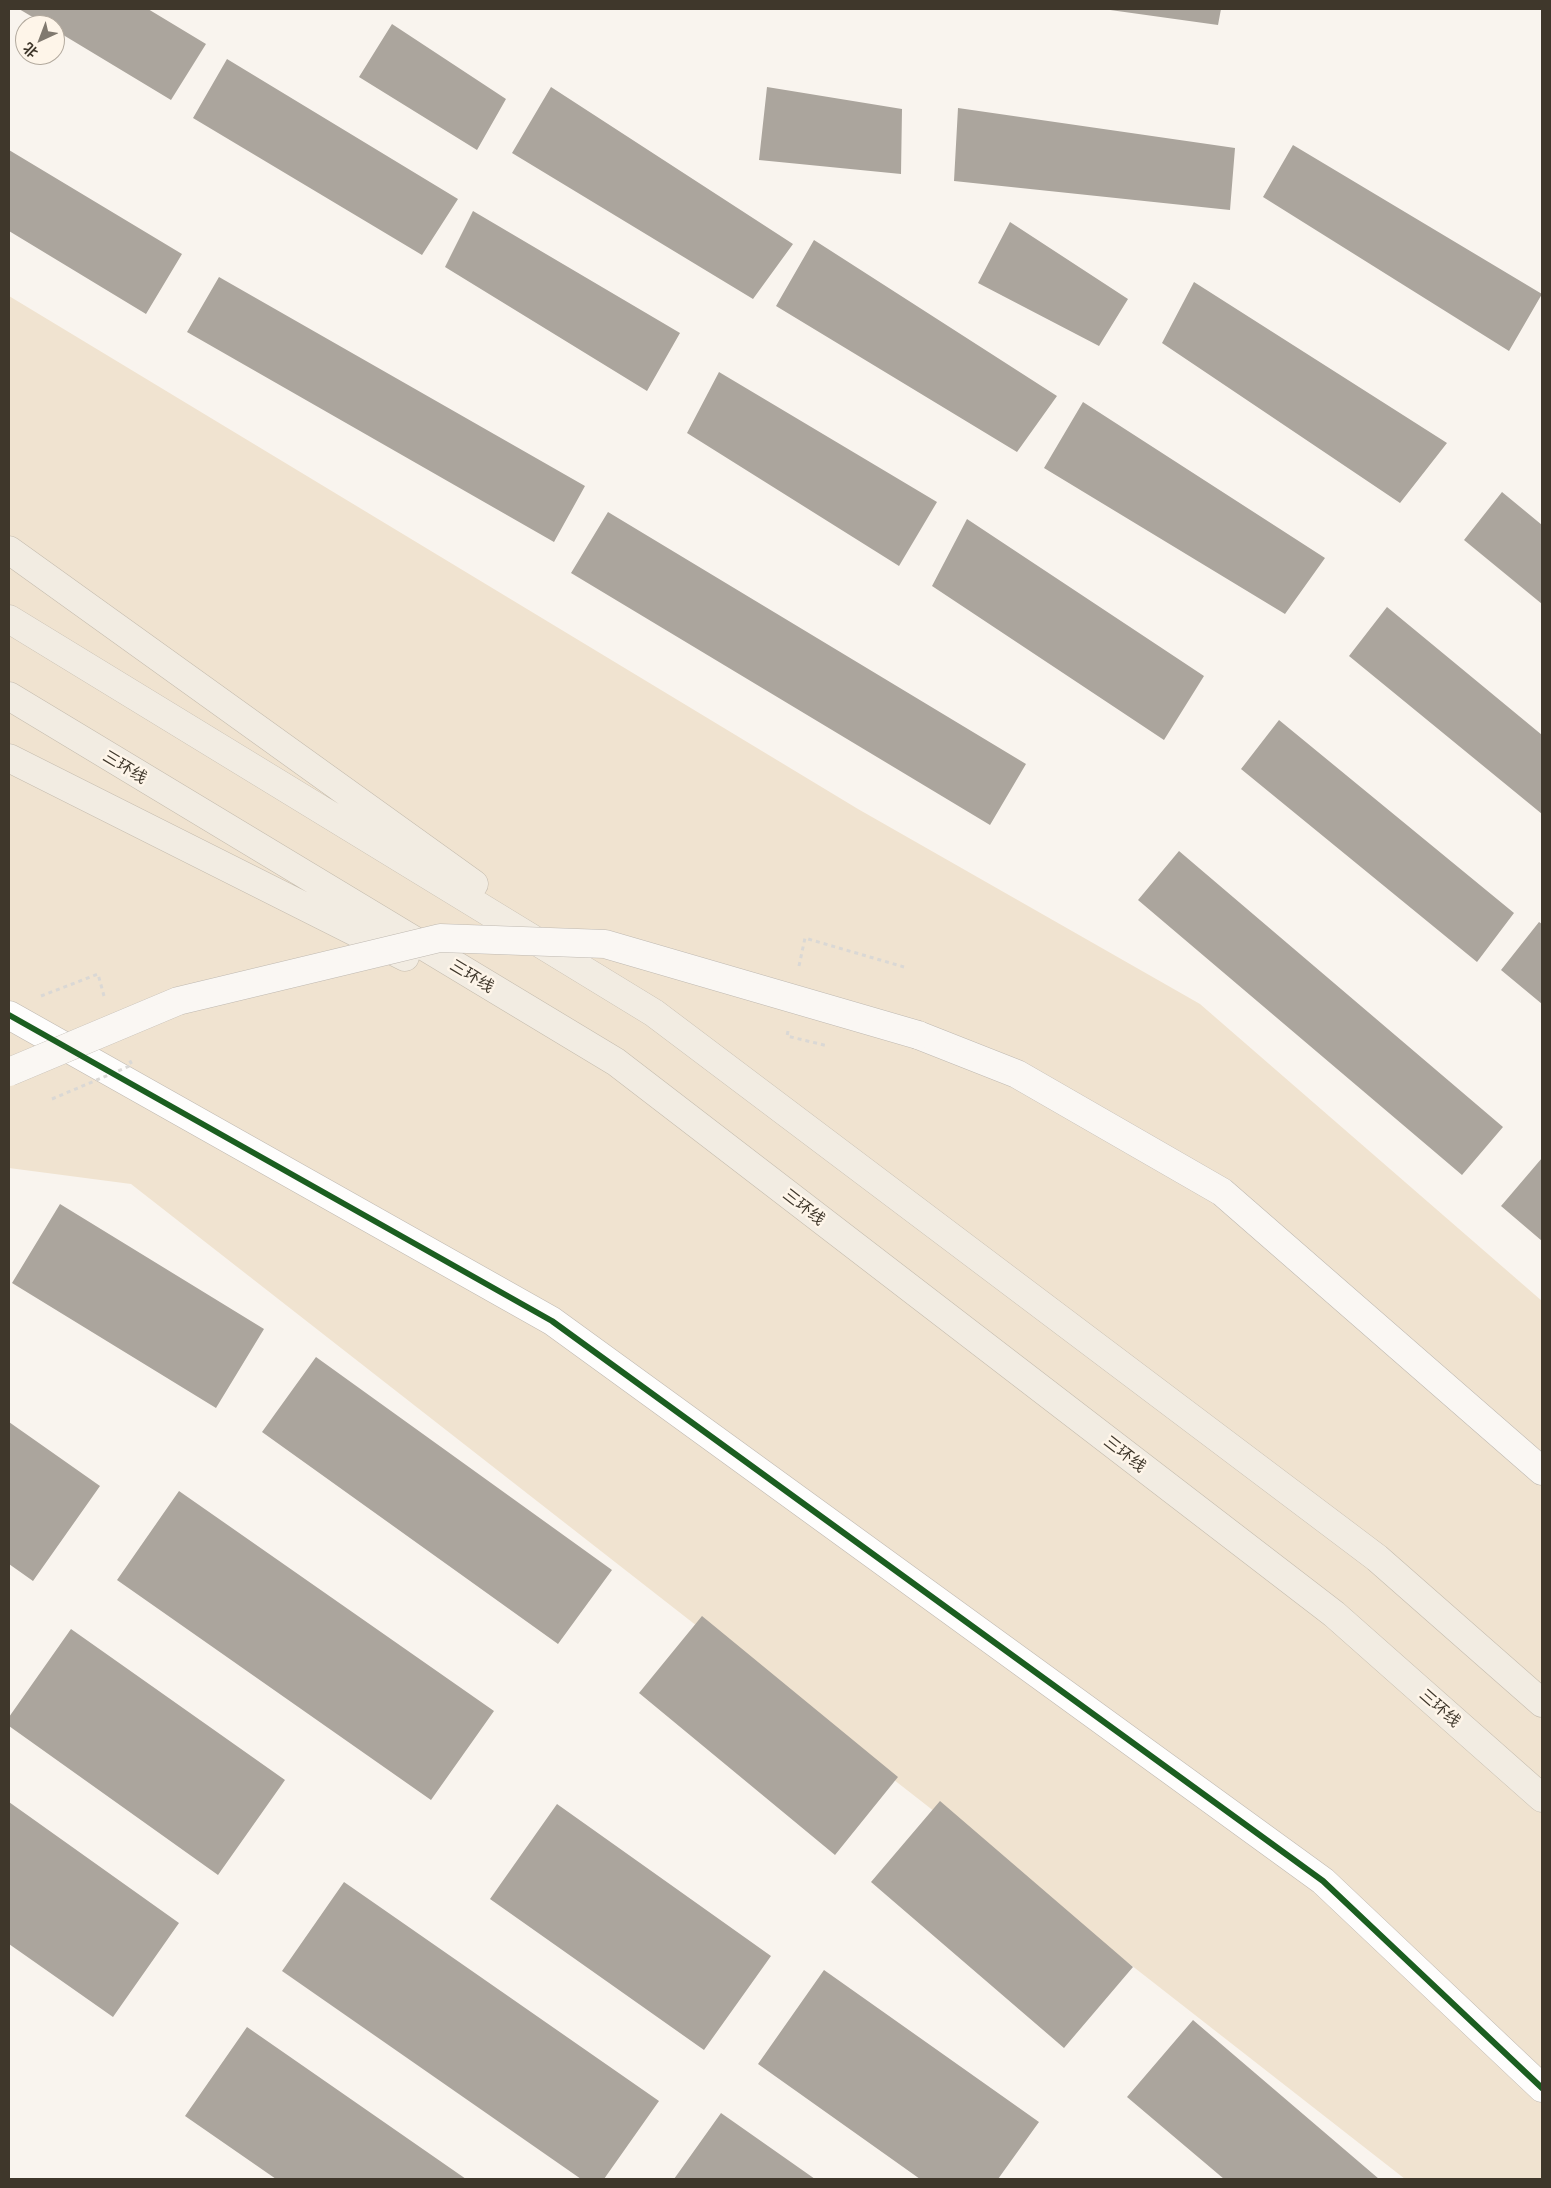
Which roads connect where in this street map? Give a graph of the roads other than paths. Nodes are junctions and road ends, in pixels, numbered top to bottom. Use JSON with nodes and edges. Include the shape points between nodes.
{"nodes":[{"id":1,"x":9,"y":550,"type":"edge"},
{"id":2,"x":9,"y":619,"type":"edge"},
{"id":3,"x":9,"y":696,"type":"edge"},
{"id":4,"x":9,"y":758,"type":"edge"},
{"id":5,"x":654,"y":1013,"type":"junction"},
{"id":6,"x":9,"y":1015,"type":"edge"},
{"id":7,"x":616,"y":1062,"type":"junction"},
{"id":8,"x":9,"y":1072,"type":"edge"},
{"id":9,"x":1542,"y":1471,"type":"edge"},
{"id":10,"x":1542,"y":1703,"type":"edge"},
{"id":11,"x":1542,"y":1798,"type":"edge"},
{"id":12,"x":1542,"y":2088,"type":"edge"}],
"edges":[{"from":1,"to":5,"type":"highway"},
{"from":2,"to":5,"type":"highway"},
{"from":3,"to":7,"type":"highway","name":"三环线"},
{"from":4,"to":7,"type":"highway"},
{"from":5,"to":10,"type":"highway","via":[[1377,1558]]},
{"from":6,"to":12,"type":"street","via":[[552,1320],[1323,1881]]},
{"from":7,"to":11,"type":"highway","name":"三环线","via":[[1334,1614]]},
{"from":8,"to":9,"type":"main road","bridge":true,"via":[[178,1001],[440,938],[605,944],[918,1034],[1017,1074],[1222,1192]]}]}
